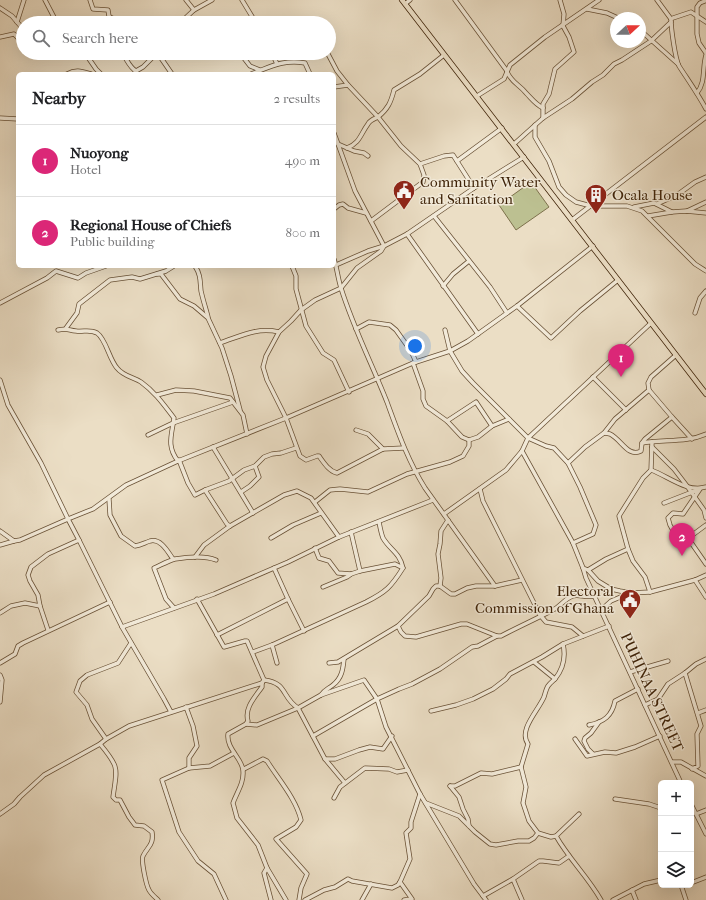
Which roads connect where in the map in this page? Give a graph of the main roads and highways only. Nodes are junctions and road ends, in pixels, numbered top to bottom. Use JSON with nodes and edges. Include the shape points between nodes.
{"nodes":[{"id":1,"x":403,"y":2,"type":"edge"},
{"id":2,"x":706,"y":394,"type":"edge"}],
"edges":[{"from":1,"to":2,"type":"main road"}]}
